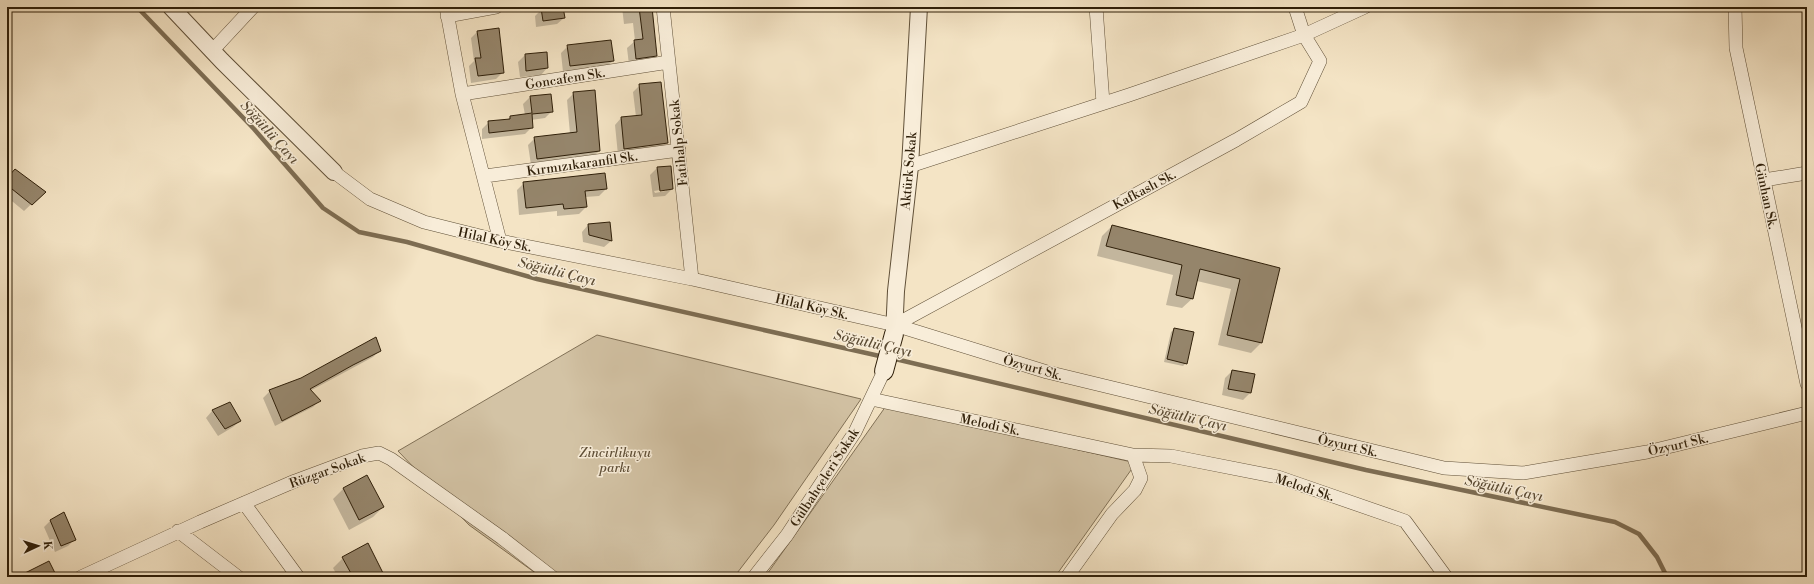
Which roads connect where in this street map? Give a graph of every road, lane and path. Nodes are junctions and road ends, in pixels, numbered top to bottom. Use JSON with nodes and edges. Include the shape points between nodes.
{"nodes":[{"id":1,"x":171,"y":7,"type":"edge"},
{"id":2,"x":253,"y":7,"type":"edge"},
{"id":3,"x":496,"y":7,"type":"edge"},
{"id":4,"x":663,"y":7,"type":"edge"},
{"id":5,"x":918,"y":7,"type":"edge"},
{"id":6,"x":1096,"y":7,"type":"edge"},
{"id":7,"x":1296,"y":7,"type":"edge"},
{"id":8,"x":1365,"y":7,"type":"edge"},
{"id":9,"x":1735,"y":7,"type":"edge"},
{"id":10,"x":446,"y":12,"type":"edge"},
{"id":11,"x":1304,"y":34,"type":"junction"},
{"id":12,"x":212,"y":51,"type":"junction"},
{"id":13,"x":669,"y":62,"type":"junction"},
{"id":14,"x":462,"y":94,"type":"junction"},
{"id":15,"x":1103,"y":103,"type":"junction"},
{"id":16,"x":679,"y":150,"type":"junction"},
{"id":17,"x":910,"y":166,"type":"junction"},
{"id":18,"x":334,"y":172,"type":"joint"},
{"id":19,"x":1807,"y":173,"type":"edge"},
{"id":20,"x":485,"y":176,"type":"junction"},
{"id":21,"x":1764,"y":180,"type":"junction"},
{"id":22,"x":500,"y":241,"type":"junction"},
{"id":23,"x":692,"y":279,"type":"junction"},
{"id":24,"x":894,"y":330,"type":"junction"},
{"id":25,"x":884,"y":371,"type":"joint"},
{"id":26,"x":1807,"y":384,"type":"edge"},
{"id":27,"x":871,"y":399,"type":"junction"},
{"id":28,"x":1807,"y":413,"type":"edge"},
{"id":29,"x":1133,"y":455,"type":"junction"},
{"id":30,"x":244,"y":503,"type":"junction"},
{"id":31,"x":178,"y":531,"type":"junction"},
{"id":32,"x":81,"y":577,"type":"edge"},
{"id":33,"x":238,"y":577,"type":"edge"},
{"id":34,"x":298,"y":577,"type":"edge"},
{"id":35,"x":552,"y":577,"type":"edge"},
{"id":36,"x":754,"y":577,"type":"edge"},
{"id":37,"x":1067,"y":577,"type":"edge"},
{"id":38,"x":1446,"y":577,"type":"edge"}],
"edges":[{"from":1,"to":12,"type":"street","name":"Hilal Köy Sk."},
{"from":2,"to":12,"type":"street"},
{"from":3,"to":10,"type":"street"},
{"from":4,"to":13,"type":"street","name":"Fatihalp Sokak"},
{"from":5,"to":17,"type":"street","name":"Aktürk Sokak"},
{"from":6,"to":15,"type":"street"},
{"from":7,"to":11,"type":"street","name":"Kafkaslı Sk."},
{"from":8,"to":11,"type":"street"},
{"from":9,"to":21,"type":"street","name":"Günhan Sk.","via":[[1736,48]]},
{"from":10,"to":14,"type":"street"},
{"from":11,"to":15,"type":"street"},
{"from":11,"to":24,"type":"street","name":"Kafkaslı Sk.","via":[[1320,61],[1301,102]]},
{"from":12,"to":18,"type":"street","name":"Hilal Köy Sk."},
{"from":13,"to":14,"type":"street","name":"Goncafem Sk."},
{"from":13,"to":16,"type":"street","name":"Fatihalp Sokak"},
{"from":14,"to":20,"type":"street"},
{"from":15,"to":17,"type":"street"},
{"from":16,"to":20,"type":"street","name":"Kırmızıkaranfil Sk."},
{"from":16,"to":23,"type":"street","name":"Fatihalp Sokak"},
{"from":17,"to":24,"type":"street","name":"Aktürk Sokak"},
{"from":18,"to":22,"type":"street","name":"Hilal Köy Sk.","via":[[370,199],[424,222]]},
{"from":19,"to":21,"type":"street"},
{"from":20,"to":22,"type":"street"},
{"from":21,"to":26,"type":"street","name":"Günhan Sk."},
{"from":22,"to":23,"type":"street","name":"Hilal Köy Sk."},
{"from":23,"to":24,"type":"street","name":"Hilal Köy Sk."},
{"from":24,"to":25,"type":"main road"},
{"from":24,"to":28,"type":"street","name":"Özyurt Sk.","via":[[1047,372],[1444,468],[1523,473],[1647,452]]},
{"from":25,"to":27,"type":"street","name":"Gülbahçeleri Sokak"},
{"from":27,"to":29,"type":"street","name":"Melodi Sk."},
{"from":27,"to":36,"type":"street","name":"Gülbahçeleri Sokak","via":[[855,432],[787,535]]},
{"from":29,"to":37,"type":"street","via":[[1141,478],[1135,490],[1112,514]]},
{"from":29,"to":38,"type":"street","name":"Melodi Sk.","via":[[1171,456],[1278,478],[1405,521]]},
{"from":30,"to":31,"type":"street","name":"Rüzgar Sokak"},
{"from":30,"to":34,"type":"street"},
{"from":30,"to":35,"type":"street","name":"Rüzgar Sokak","via":[[362,456],[379,452],[502,538]]},
{"from":31,"to":32,"type":"street","name":"Rüzgar Sokak"},
{"from":31,"to":33,"type":"street"}]}
